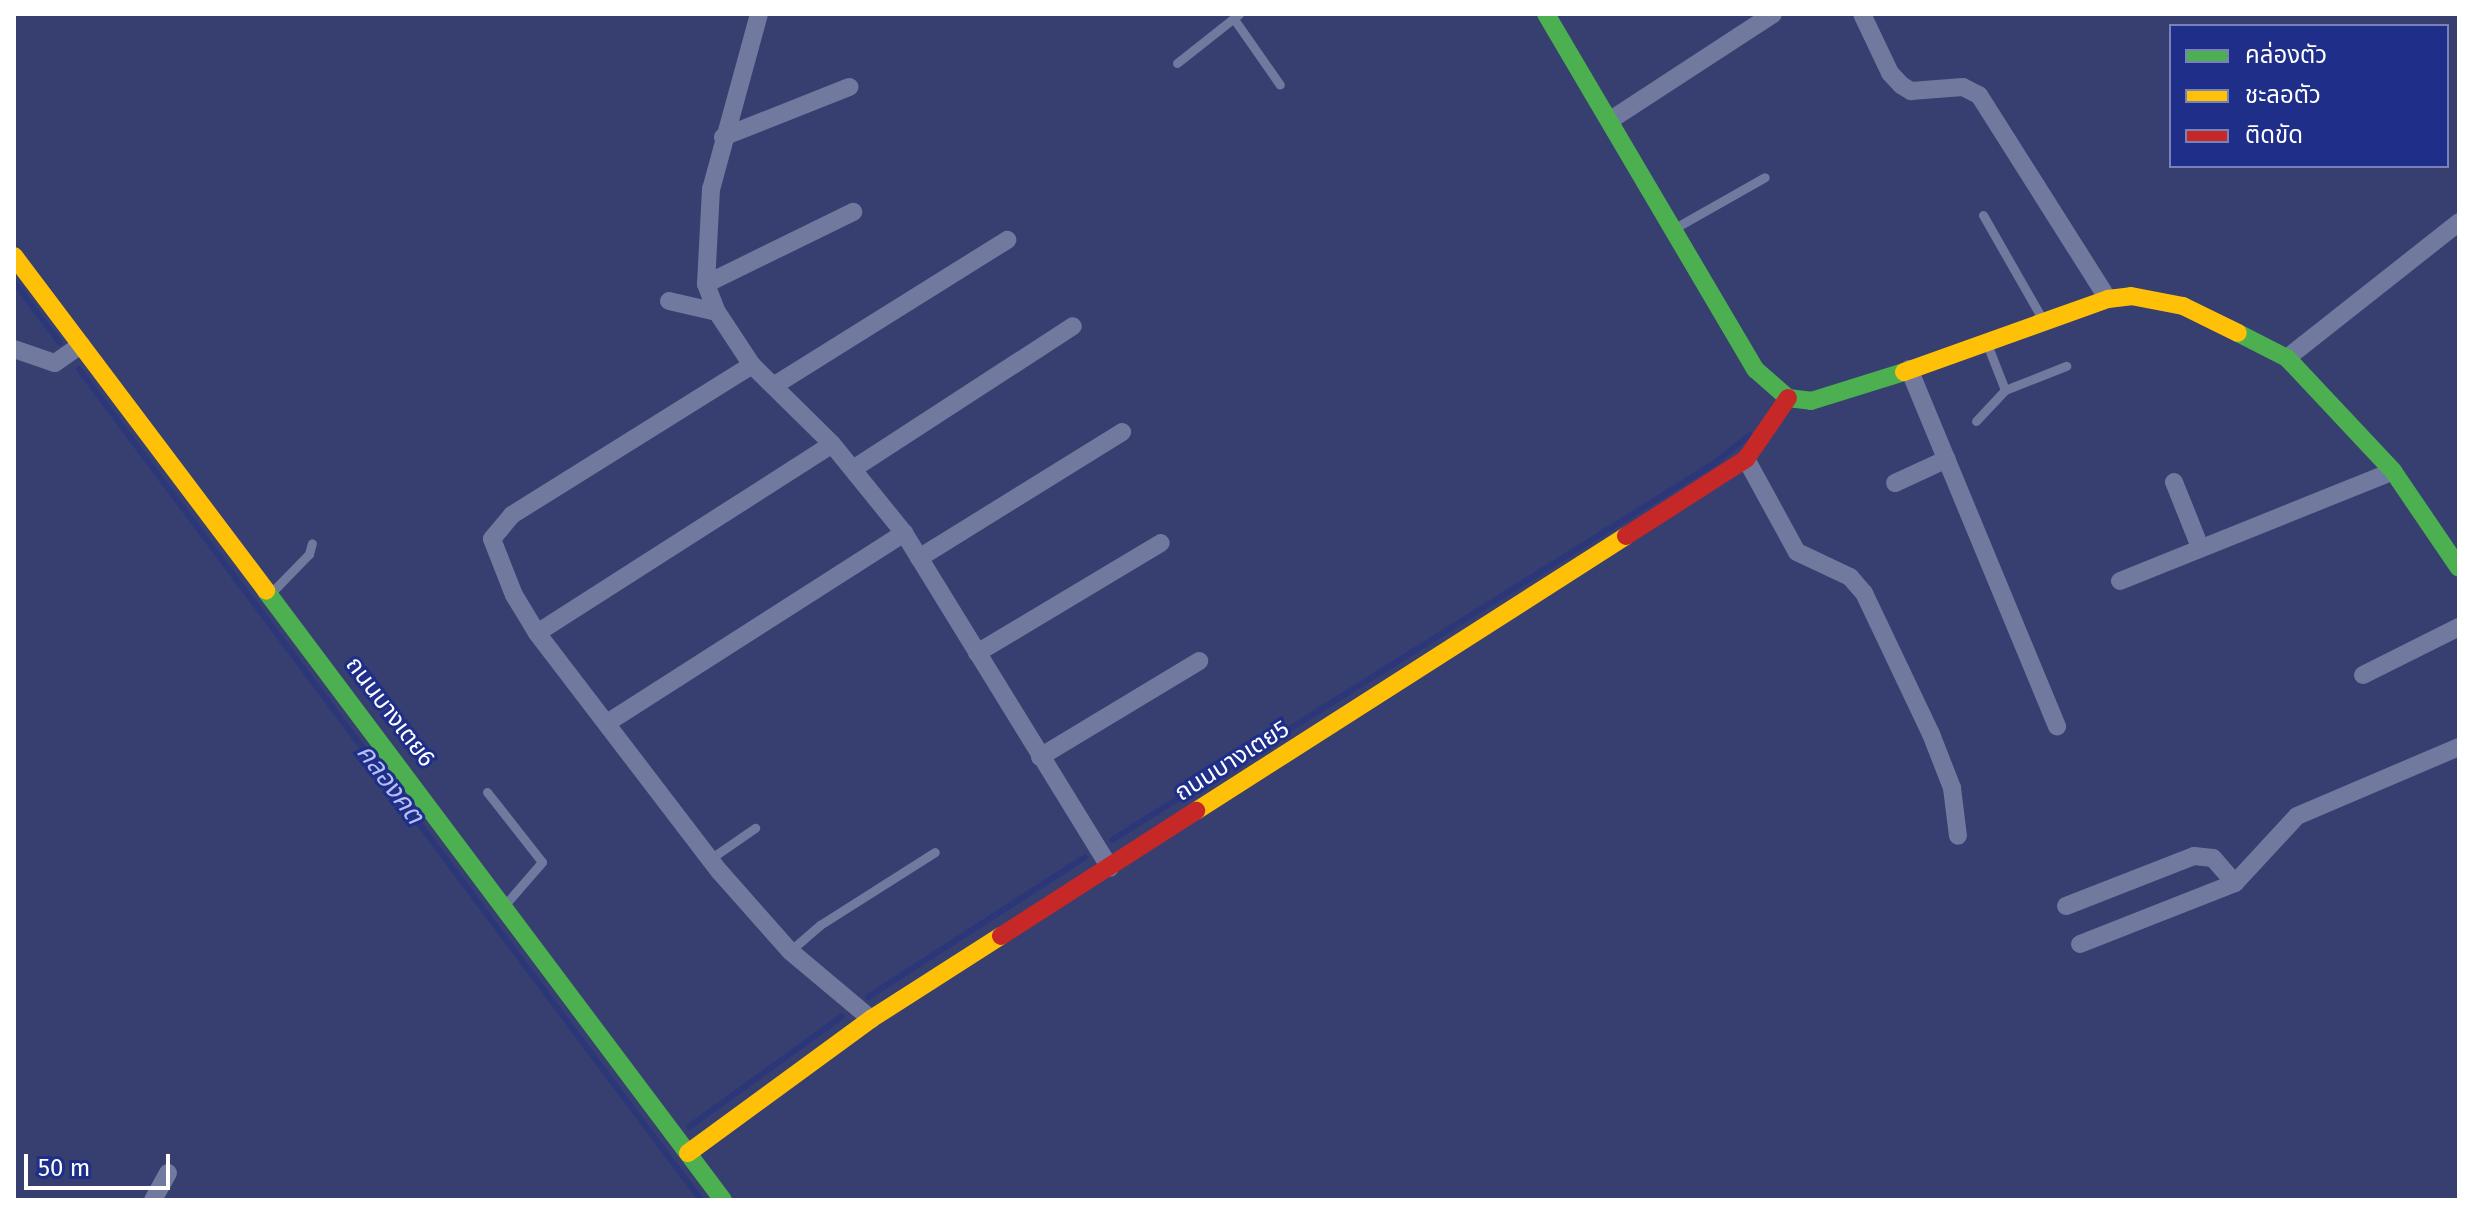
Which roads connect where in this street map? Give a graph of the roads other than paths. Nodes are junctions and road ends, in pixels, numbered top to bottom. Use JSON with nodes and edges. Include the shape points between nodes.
{"nodes":[{"id":1,"x":759,"y":14,"type":"edge"},
{"id":2,"x":1546,"y":14,"type":"edge"},
{"id":3,"x":1773,"y":14,"type":"edge"},
{"id":4,"x":1862,"y":14,"type":"edge"},
{"id":5,"x":1236,"y":16,"type":"edge"},
{"id":6,"x":1177,"y":63,"type":"dead end"},
{"id":7,"x":1280,"y":85,"type":"dead end"},
{"id":8,"x":849,"y":87,"type":"dead end"},
{"id":9,"x":1612,"y":119,"type":"junction"},
{"id":10,"x":723,"y":137,"type":"junction"},
{"id":11,"x":1765,"y":177,"type":"dead end"},
{"id":12,"x":853,"y":212,"type":"dead end"},
{"id":13,"x":1983,"y":215,"type":"dead end"},
{"id":14,"x":2459,"y":222,"type":"edge"},
{"id":15,"x":1672,"y":229,"type":"junction"},
{"id":16,"x":1007,"y":240,"type":"dead end"},
{"id":17,"x":14,"y":256,"type":"edge"},
{"id":18,"x":706,"y":284,"type":"junction"},
{"id":19,"x":2108,"y":299,"type":"junction"},
{"id":20,"x":669,"y":301,"type":"dead end"},
{"id":21,"x":717,"y":312,"type":"junction"},
{"id":22,"x":2043,"y":320,"type":"junction"},
{"id":23,"x":1073,"y":326,"type":"dead end"},
{"id":24,"x":1986,"y":341,"type":"junction"},
{"id":25,"x":81,"y":345,"type":"junction"},
{"id":26,"x":14,"y":349,"type":"edge"},
{"id":27,"x":2287,"y":358,"type":"junction"},
{"id":28,"x":752,"y":365,"type":"junction"},
{"id":29,"x":2066,"y":366,"type":"dead end"},
{"id":30,"x":1909,"y":369,"type":"junction"},
{"id":31,"x":775,"y":385,"type":"junction"},
{"id":32,"x":2005,"y":390,"type":"junction"},
{"id":33,"x":1788,"y":398,"type":"junction"},
{"id":34,"x":1976,"y":421,"type":"dead end"},
{"id":35,"x":1122,"y":432,"type":"dead end"},
{"id":36,"x":832,"y":444,"type":"junction"},
{"id":37,"x":1746,"y":459,"type":"junction"},
{"id":38,"x":1947,"y":459,"type":"junction"},
{"id":39,"x":853,"y":469,"type":"junction"},
{"id":40,"x":2393,"y":471,"type":"junction"},
{"id":41,"x":2174,"y":482,"type":"dead end"},
{"id":42,"x":1895,"y":483,"type":"dead end"},
{"id":43,"x":904,"y":533,"type":"junction"},
{"id":44,"x":312,"y":543,"type":"dead end"},
{"id":45,"x":1161,"y":543,"type":"dead end"},
{"id":46,"x":2200,"y":547,"type":"junction"},
{"id":47,"x":919,"y":558,"type":"junction"},
{"id":48,"x":2459,"y":568,"type":"edge"},
{"id":49,"x":2120,"y":581,"type":"dead end"},
{"id":50,"x":270,"y":594,"type":"junction"},
{"id":51,"x":2459,"y":627,"type":"edge"},
{"id":52,"x":537,"y":633,"type":"junction"},
{"id":53,"x":977,"y":653,"type":"junction"},
{"id":54,"x":1199,"y":661,"type":"dead end"},
{"id":55,"x":2363,"y":675,"type":"dead end"},
{"id":56,"x":607,"y":723,"type":"junction"},
{"id":57,"x":2057,"y":727,"type":"dead end"},
{"id":58,"x":2459,"y":747,"type":"edge"},
{"id":59,"x":1040,"y":757,"type":"junction"},
{"id":60,"x":487,"y":792,"type":"dead end"},
{"id":61,"x":755,"y":828,"type":"dead end"},
{"id":62,"x":1958,"y":836,"type":"dead end"},
{"id":63,"x":935,"y":852,"type":"dead end"},
{"id":64,"x":710,"y":859,"type":"junction"},
{"id":65,"x":1110,"y":868,"type":"junction"},
{"id":66,"x":2235,"y":883,"type":"junction"},
{"id":67,"x":504,"y":906,"type":"junction"},
{"id":68,"x":2066,"y":906,"type":"dead end"},
{"id":69,"x":2080,"y":944,"type":"dead end"},
{"id":70,"x":790,"y":951,"type":"junction"},
{"id":71,"x":871,"y":1019,"type":"junction"},
{"id":72,"x":688,"y":1153,"type":"junction"},
{"id":73,"x":168,"y":1173,"type":"dead end"},
{"id":74,"x":153,"y":1200,"type":"edge"},
{"id":75,"x":723,"y":1200,"type":"edge"}],
"edges":[{"from":1,"to":10,"type":"street"},
{"from":2,"to":9,"type":"street"},
{"from":3,"to":9,"type":"street"},
{"from":4,"to":19,"type":"street","via":[[1901,85],[1911,91],[1963,87],[1979,95]]},
{"from":5,"to":6,"type":"lane"},
{"from":5,"to":7,"type":"lane"},
{"from":8,"to":10,"type":"street"},
{"from":9,"to":15,"type":"street"},
{"from":10,"to":18,"type":"street","via":[[711,189]]},
{"from":11,"to":15,"type":"lane"},
{"from":12,"to":18,"type":"street"},
{"from":13,"to":22,"type":"lane"},
{"from":14,"to":27,"type":"street"},
{"from":15,"to":33,"type":"street","via":[[1756,370]]},
{"from":16,"to":31,"type":"street"},
{"from":17,"to":25,"type":"street","name":"ถนนบางเตย6"},
{"from":18,"to":21,"type":"street"},
{"from":19,"to":22,"type":"street"},
{"from":19,"to":27,"type":"street","via":[[2131,296],[2183,306]]},
{"from":20,"to":21,"type":"street"},
{"from":21,"to":28,"type":"street"},
{"from":22,"to":24,"type":"street"},
{"from":23,"to":39,"type":"street"},
{"from":24,"to":30,"type":"street"},
{"from":24,"to":32,"type":"lane"},
{"from":25,"to":26,"type":"street","via":[[55,363]]},
{"from":25,"to":50,"type":"street","name":"ถนนบางเตย6"},
{"from":27,"to":40,"type":"street"},
{"from":28,"to":31,"type":"street"},
{"from":28,"to":52,"type":"street","via":[[497,527],[492,539],[514,595]]},
{"from":29,"to":32,"type":"lane"},
{"from":30,"to":33,"type":"street","via":[[1811,401]]},
{"from":30,"to":38,"type":"street"},
{"from":31,"to":36,"type":"street"},
{"from":32,"to":34,"type":"lane"},
{"from":33,"to":37,"type":"street","name":"ถนนบางเตย5"},
{"from":35,"to":47,"type":"street"},
{"from":36,"to":39,"type":"street"},
{"from":36,"to":52,"type":"street"},
{"from":37,"to":62,"type":"street","via":[[1797,552],[1850,577],[1864,593],[1952,788]]},
{"from":37,"to":65,"type":"street","name":"ถนนบางเตย5"},
{"from":38,"to":42,"type":"street"},
{"from":38,"to":57,"type":"street"},
{"from":39,"to":43,"type":"street"},
{"from":40,"to":46,"type":"street"},
{"from":40,"to":48,"type":"street"},
{"from":41,"to":46,"type":"street"},
{"from":43,"to":47,"type":"street"},
{"from":43,"to":56,"type":"street"},
{"from":44,"to":50,"type":"lane","via":[[309,554]]},
{"from":45,"to":53,"type":"street"},
{"from":46,"to":49,"type":"street"},
{"from":47,"to":53,"type":"street"},
{"from":50,"to":67,"type":"street","name":"ถนนบางเตย6"},
{"from":51,"to":55,"type":"street"},
{"from":52,"to":56,"type":"street"},
{"from":53,"to":59,"type":"street"},
{"from":54,"to":59,"type":"street"},
{"from":56,"to":64,"type":"street"},
{"from":58,"to":66,"type":"street","via":[[2297,816]]},
{"from":59,"to":65,"type":"street"},
{"from":60,"to":67,"type":"lane","via":[[542,862]]},
{"from":61,"to":64,"type":"lane"},
{"from":63,"to":70,"type":"lane","via":[[820,925]]},
{"from":64,"to":70,"type":"street"},
{"from":65,"to":71,"type":"street","name":"ถนนบางเตย5"},
{"from":66,"to":68,"type":"street","via":[[2213,858],[2194,856]]},
{"from":66,"to":69,"type":"street"},
{"from":67,"to":72,"type":"street","name":"ถนนบางเตย6"},
{"from":70,"to":71,"type":"street"},
{"from":71,"to":72,"type":"street","name":"ถนนบางเตย5"},
{"from":72,"to":75,"type":"street","name":"ถนนบางเตย6"},
{"from":73,"to":74,"type":"street"}]}
